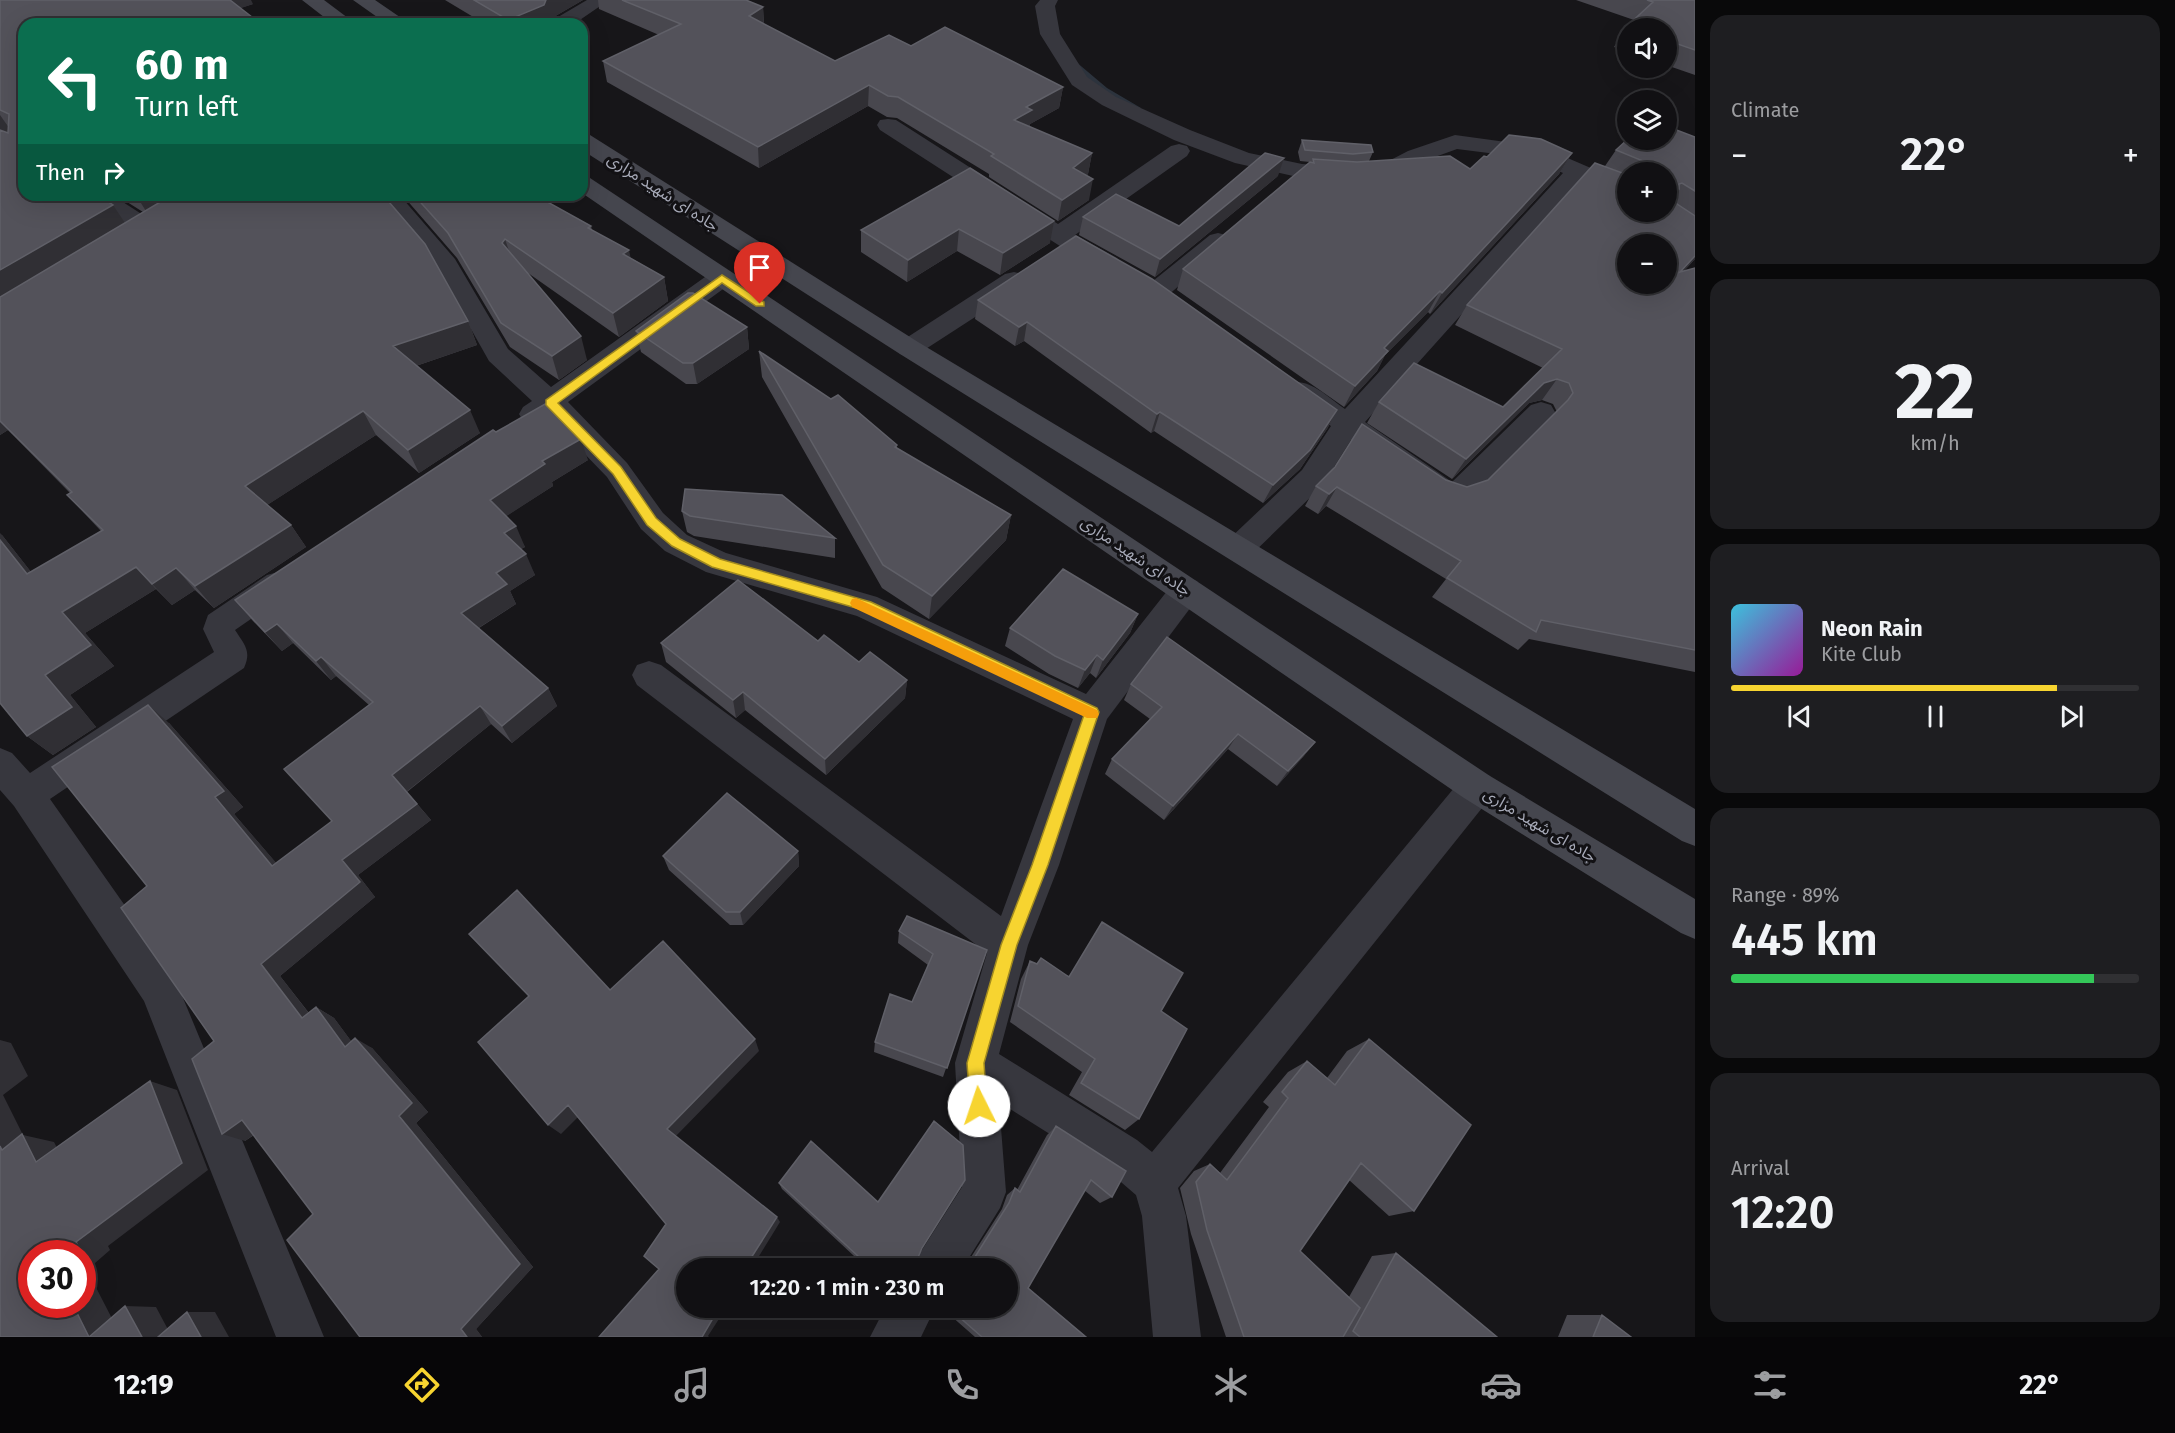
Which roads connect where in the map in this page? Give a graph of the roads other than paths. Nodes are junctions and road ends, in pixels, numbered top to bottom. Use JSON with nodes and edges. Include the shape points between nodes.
{"nodes":[{"id":1,"x":311,"y":0,"type":"edge"},
{"id":2,"x":362,"y":0,"type":"edge"},
{"id":3,"x":600,"y":0,"type":"edge"},
{"id":4,"x":1049,"y":0,"type":"edge"},
{"id":5,"x":337,"y":18,"type":"edge"},
{"id":6,"x":390,"y":18,"type":"edge"},
{"id":7,"x":570,"y":18,"type":"edge"},
{"id":8,"x":888,"y":125,"type":"dead end"},
{"id":9,"x":588,"y":144,"type":"edge"},
{"id":10,"x":1179,"y":151,"type":"dead end"},
{"id":11,"x":1577,"y":171,"type":"junction"},
{"id":12,"x":588,"y":187,"type":"edge"},
{"id":13,"x":1617,"y":188,"type":"edge"},
{"id":14,"x":105,"y":201,"type":"edge"},
{"id":15,"x":391,"y":201,"type":"edge"},
{"id":16,"x":1236,"y":225,"type":"edge"},
{"id":17,"x":148,"y":230,"type":"edge"},
{"id":18,"x":1054,"y":251,"type":"junction"},
{"id":19,"x":722,"y":278,"type":"junction"},
{"id":20,"x":909,"y":348,"type":"junction"},
{"id":21,"x":1281,"y":378,"type":"edge"},
{"id":22,"x":550,"y":402,"type":"junction"},
{"id":23,"x":1540,"y":412,"type":"dead end"},
{"id":24,"x":1346,"y":424,"type":"junction"},
{"id":25,"x":511,"y":429,"type":"edge"},
{"id":26,"x":1238,"y":549,"type":"junction"},
{"id":27,"x":303,"y":567,"type":"edge"},
{"id":28,"x":1186,"y":590,"type":"junction"},
{"id":29,"x":649,"y":675,"type":"dead end"},
{"id":30,"x":1092,"y":712,"type":"junction"},
{"id":31,"x":0,"y":764,"type":"edge"},
{"id":32,"x":1477,"y":787,"type":"junction"},
{"id":33,"x":27,"y":795,"type":"junction"},
{"id":34,"x":1695,"y":829,"type":"edge"},
{"id":35,"x":1695,"y":920,"type":"edge"},
{"id":36,"x":1009,"y":945,"type":"junction"},
{"id":37,"x":976,"y":1063,"type":"junction"},
{"id":38,"x":1155,"y":1182,"type":"junction"},
{"id":39,"x":943,"y":1258,"type":"edge"},
{"id":40,"x":906,"y":1318,"type":"edge"},
{"id":41,"x":300,"y":1337,"type":"edge"},
{"id":42,"x":894,"y":1337,"type":"edge"},
{"id":43,"x":1177,"y":1337,"type":"edge"}],
"edges":[{"from":1,"to":5,"type":"main road"},
{"from":2,"to":6,"type":"main road"},
{"from":3,"to":7,"type":"street"},
{"from":4,"to":11,"type":"street","via":[[1045,6],[1050,34],[1079,81],[1109,101],[1243,158],[1302,171],[1348,174],[1386,171],[1455,142],[1534,152]]},
{"from":8,"to":18,"type":"street"},
{"from":9,"to":20,"type":"main road","name":"جاده ای شهید مزاری"},
{"from":10,"to":18,"type":"street"},
{"from":11,"to":13,"type":"street"},
{"from":11,"to":24,"type":"street"},
{"from":12,"to":19,"type":"main road","name":"جاده ای شهید مزاری"},
{"from":14,"to":17,"type":"street"},
{"from":15,"to":22,"type":"street","via":[[446,264],[498,355]]},
{"from":16,"to":18,"type":"street","via":[[1150,288]]},
{"from":18,"to":20,"type":"street"},
{"from":19,"to":22,"type":"street"},
{"from":19,"to":28,"type":"main road","name":"جاده ای شهید مزاری"},
{"from":20,"to":26,"type":"main road","name":"جاده ای شهید مزاری"},
{"from":21,"to":24,"type":"street"},
{"from":22,"to":25,"type":"street"},
{"from":22,"to":30,"type":"street","via":[[617,471],[652,522],[676,543],[717,563],[866,606]]},
{"from":23,"to":24,"type":"street","via":[[1462,490],[1452,493]]},
{"from":24,"to":26,"type":"street","via":[[1312,478]]},
{"from":26,"to":34,"type":"main road","name":"جاده ای شهید مزاری"},
{"from":27,"to":33,"type":"street","via":[[219,624],[231,658]]},
{"from":28,"to":30,"type":"street"},
{"from":28,"to":32,"type":"main road","name":"جاده ای شهید مزاری"},
{"from":29,"to":36,"type":"street"},
{"from":30,"to":36,"type":"street"},
{"from":31,"to":33,"type":"street"},
{"from":32,"to":35,"type":"main road","name":"جاده ای شهید مزاری"},
{"from":32,"to":38,"type":"street"},
{"from":33,"to":41,"type":"street","via":[[159,988]]},
{"from":36,"to":37,"type":"street"},
{"from":37,"to":38,"type":"street","via":[[1122,1155]]},
{"from":37,"to":39,"type":"street","via":[[984,1192]]},
{"from":38,"to":43,"type":"street","via":[[1164,1216]]},
{"from":40,"to":42,"type":"street"}]}
